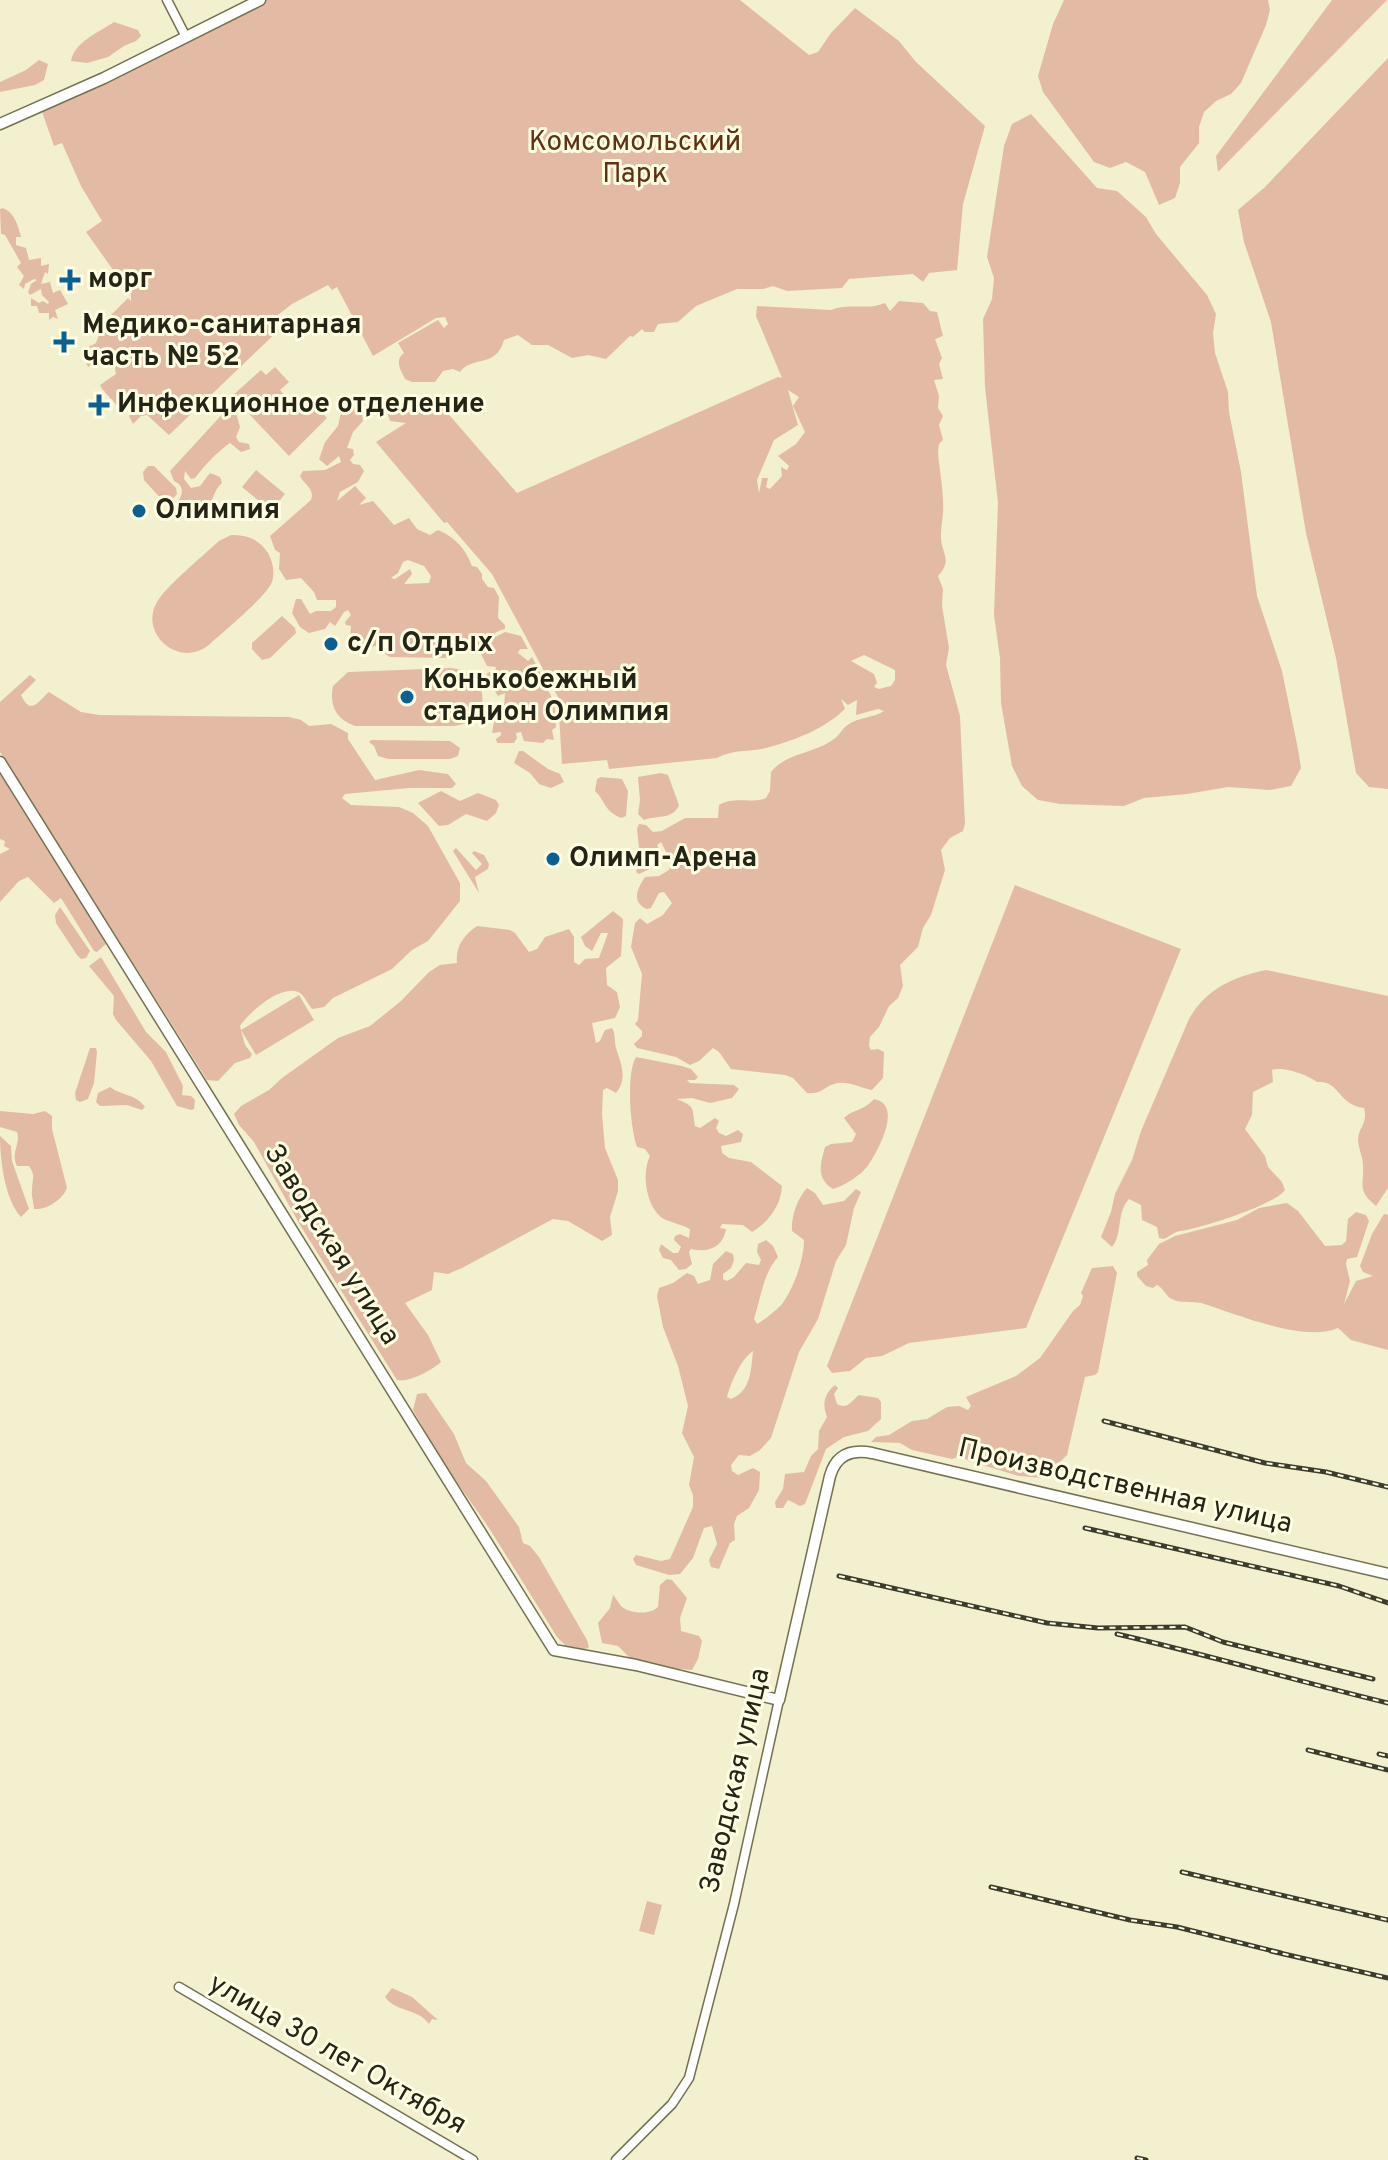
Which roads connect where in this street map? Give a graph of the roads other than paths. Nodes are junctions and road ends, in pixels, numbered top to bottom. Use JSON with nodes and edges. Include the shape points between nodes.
{"nodes":[{"id":1,"x":167,"y":0,"type":"edge"},
{"id":2,"x":260,"y":0,"type":"edge"},
{"id":3,"x":186,"y":37,"type":"junction"},
{"id":4,"x":0,"y":124,"type":"edge"},
{"id":5,"x":0,"y":762,"type":"edge"},
{"id":6,"x":851,"y":1452,"type":"joint"},
{"id":7,"x":1388,"y":1574,"type":"edge"},
{"id":8,"x":779,"y":1700,"type":"junction"},
{"id":9,"x":179,"y":1987,"type":"dead end"},
{"id":10,"x":473,"y":2160,"type":"edge"},
{"id":11,"x":616,"y":2160,"type":"edge"}],
"edges":[{"from":1,"to":3,"type":"street"},
{"from":2,"to":3,"type":"main road"},
{"from":3,"to":4,"type":"main road"},
{"from":5,"to":8,"type":"main road","name":"Заводская улица","via":[[554,1650]]},
{"from":6,"to":7,"type":"main road","name":"Производственная улица"},
{"from":6,"to":8,"type":"main road","name":"Заводская улица","via":[[840,1458],[830,1476]]},
{"from":8,"to":11,"type":"street","name":"Заводская улица","via":[[691,2072],[677,2097]]},
{"from":9,"to":10,"type":"street","name":"улица 30 лет Октября"}]}
